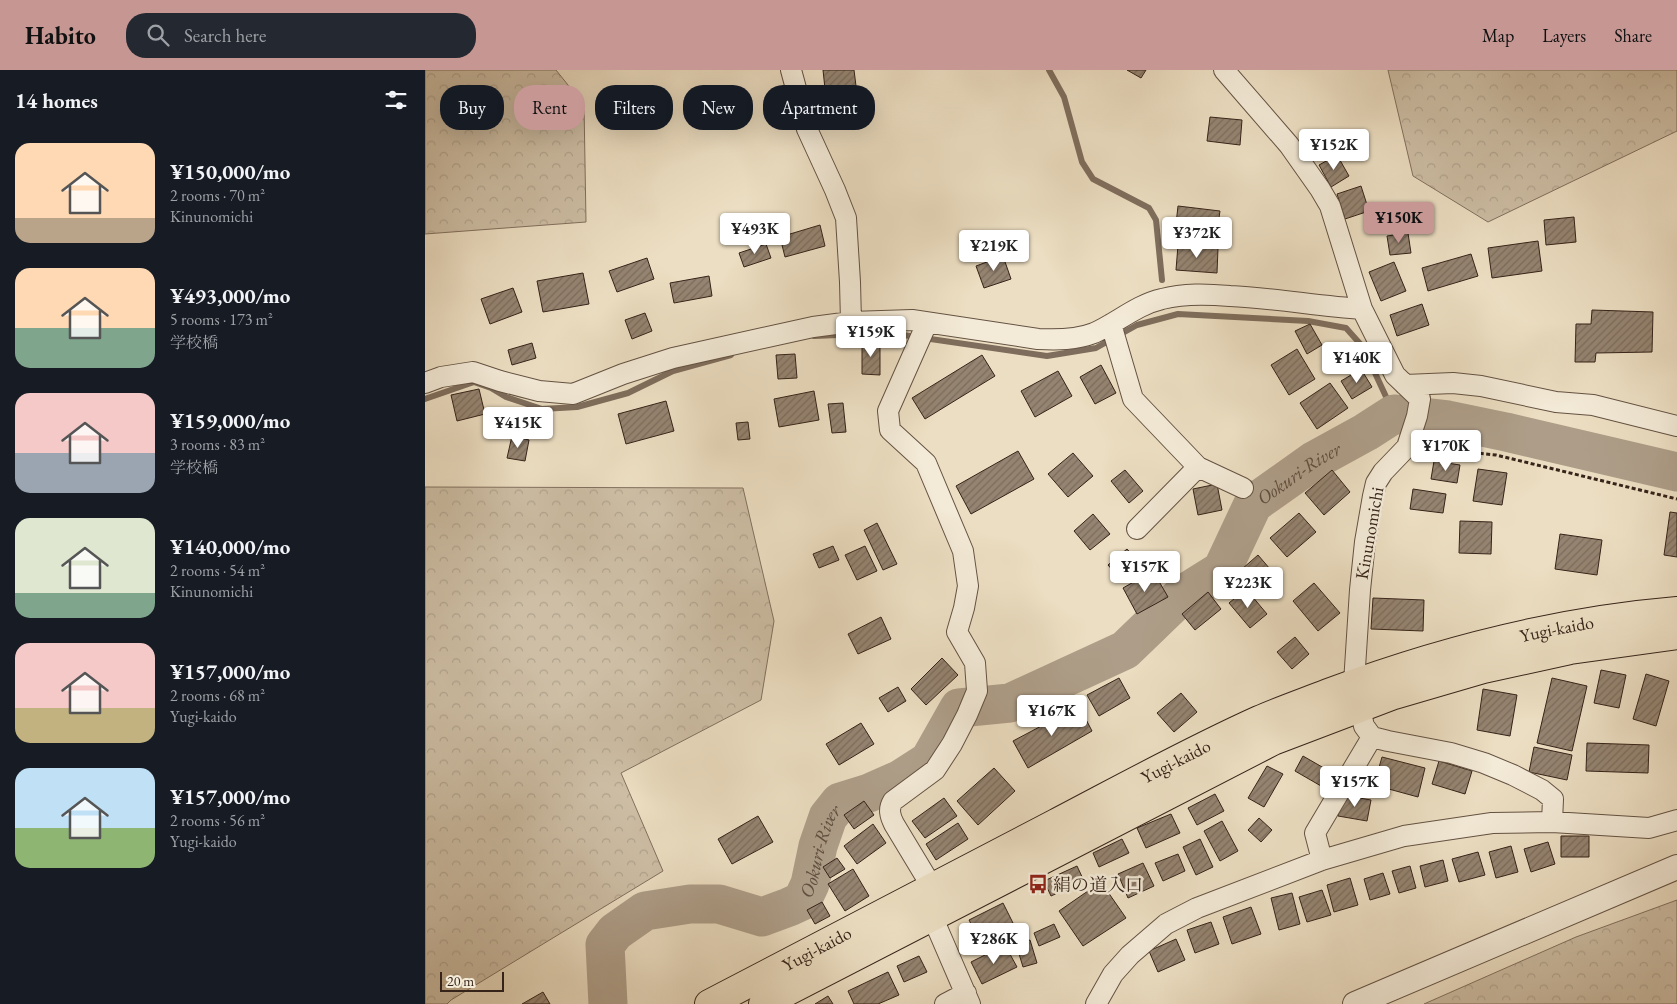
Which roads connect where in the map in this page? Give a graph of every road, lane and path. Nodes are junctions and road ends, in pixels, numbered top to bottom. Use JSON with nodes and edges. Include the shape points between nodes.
{"nodes":[{"id":1,"x":791,"y":70,"type":"edge"},
{"id":2,"x":1224,"y":70,"type":"edge"},
{"id":3,"x":1362,"y":309,"type":"junction"},
{"id":4,"x":851,"y":322,"type":"junction"},
{"id":5,"x":927,"y":324,"type":"junction"},
{"id":6,"x":1111,"y":325,"type":"junction"},
{"id":7,"x":425,"y":383,"type":"edge"},
{"id":8,"x":1405,"y":385,"type":"junction"},
{"id":9,"x":1677,"y":426,"type":"edge"},
{"id":10,"x":1407,"y":447,"type":"junction"},
{"id":11,"x":1198,"y":467,"type":"junction"},
{"id":12,"x":1243,"y":488,"type":"dead end"},
{"id":13,"x":1677,"y":500,"type":"edge"},
{"id":14,"x":1137,"y":528,"type":"dead end"},
{"id":15,"x":1677,"y":611,"type":"edge"},
{"id":16,"x":1677,"y":636,"type":"edge"},
{"id":17,"x":1356,"y":696,"type":"junction"},
{"id":18,"x":1372,"y":737,"type":"junction"},
{"id":19,"x":1677,"y":820,"type":"edge"},
{"id":20,"x":1552,"y":822,"type":"junction"},
{"id":21,"x":1323,"y":860,"type":"junction"},
{"id":22,"x":1677,"y":867,"type":"edge"},
{"id":23,"x":932,"y":887,"type":"junction"},
{"id":24,"x":932,"y":916,"type":"junction"},
{"id":25,"x":968,"y":998,"type":"edge"},
{"id":26,"x":709,"y":1004,"type":"edge"},
{"id":27,"x":763,"y":1004,"type":"edge"},
{"id":28,"x":945,"y":1004,"type":"edge"},
{"id":29,"x":1096,"y":1004,"type":"edge"},
{"id":30,"x":1355,"y":1004,"type":"edge"}],
"edges":[{"from":1,"to":4,"type":"street","via":[[807,129],[846,218]]},
{"from":2,"to":3,"type":"street","name":"Kinunomichi","via":[[1289,145],[1330,206]]},
{"from":3,"to":6,"type":"street","via":[[1203,294],[1161,299],[1134,310]]},
{"from":3,"to":8,"type":"street","name":"Kinunomichi","via":[[1395,375]]},
{"from":4,"to":5,"type":"street","via":[[912,320]]},
{"from":4,"to":7,"type":"street","via":[[813,327],[673,358],[573,394],[539,392],[473,372]]},
{"from":5,"to":6,"type":"street","via":[[1059,340],[1077,338]]},
{"from":5,"to":23,"type":"street","via":[[888,411],[890,430],[926,462],[963,551],[968,586],[957,632],[975,664],[977,691],[952,744],[935,770],[891,805],[891,817]]},
{"from":6,"to":11,"type":"street","via":[[1133,399]]},
{"from":8,"to":9,"type":"street","via":[[1453,383],[1481,386],[1556,402],[1593,405]]},
{"from":8,"to":10,"type":"street","name":"Kinunomichi","via":[[1419,399]]},
{"from":10,"to":13,"type":"path","via":[[1496,455]]},
{"from":10,"to":17,"type":"street","name":"Kinunomichi","via":[[1375,483],[1360,590]]},
{"from":11,"to":12,"type":"street"},
{"from":11,"to":14,"type":"street"},
{"from":15,"to":17,"type":"main road","name":"Yugi-kaido","via":[[1613,618],[1510,638],[1422,661]]},
{"from":16,"to":17,"type":"main road","name":"Yugi-kaido","via":[[1570,650],[1411,689]]},
{"from":17,"to":18,"type":"street","via":[[1364,726]]},
{"from":17,"to":23,"type":"main road","name":"Yugi-kaido","via":[[1259,720]]},
{"from":17,"to":24,"type":"main road","name":"Yugi-kaido"},
{"from":18,"to":20,"type":"street","via":[[1451,753],[1513,775],[1553,799]]},
{"from":18,"to":21,"type":"street","via":[[1315,833]]},
{"from":19,"to":20,"type":"street","via":[[1649,828]]},
{"from":20,"to":21,"type":"street","via":[[1492,823],[1445,829],[1404,836]]},
{"from":21,"to":29,"type":"street","via":[[1197,908],[1166,924],[1113,974]]},
{"from":22,"to":30,"type":"street"},
{"from":23,"to":24,"type":"street"},
{"from":23,"to":26,"type":"main road","name":"Yugi-kaido"},
{"from":24,"to":25,"type":"street"},
{"from":24,"to":27,"type":"main road","name":"Yugi-kaido"},
{"from":25,"to":28,"type":"street"}]}
